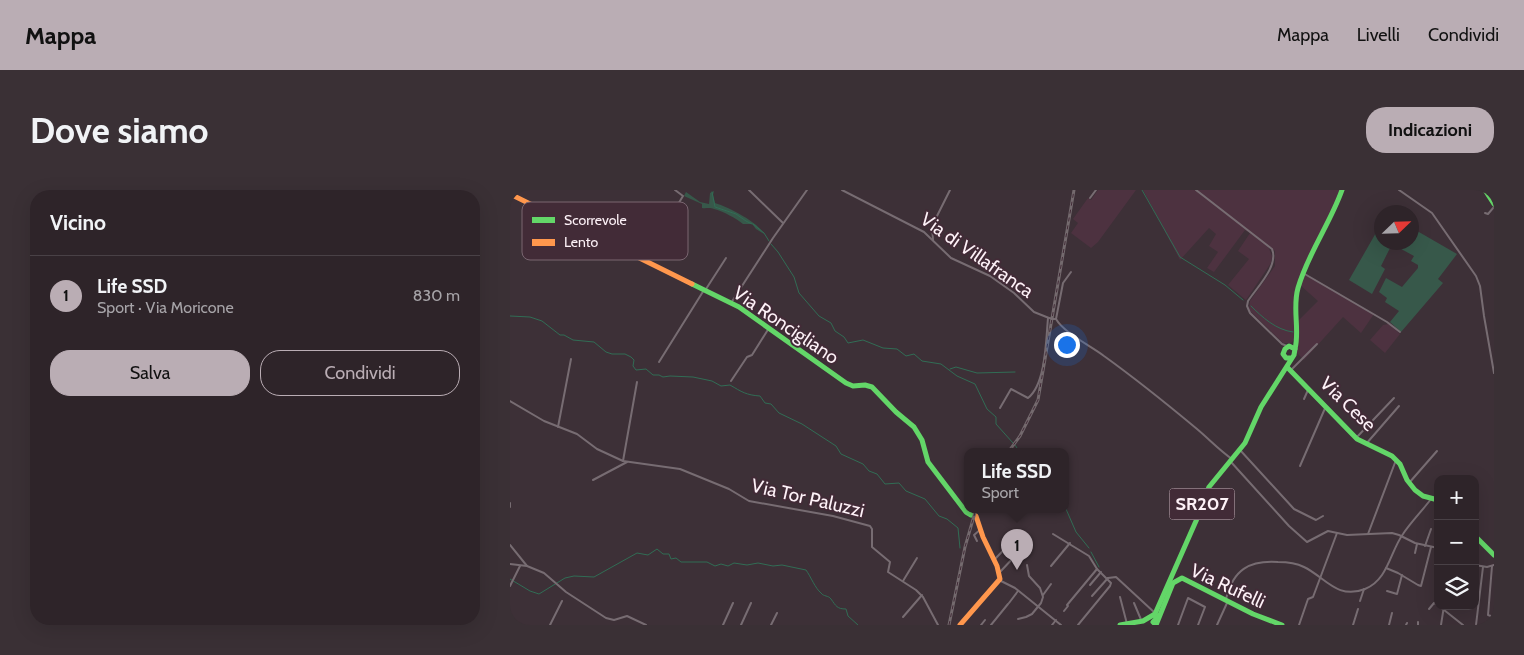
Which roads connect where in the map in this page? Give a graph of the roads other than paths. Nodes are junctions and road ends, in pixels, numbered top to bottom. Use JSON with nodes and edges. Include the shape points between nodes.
{"nodes":[{"id":1,"x":674,"y":190,"type":"edge"},
{"id":2,"x":749,"y":190,"type":"edge"},
{"id":3,"x":807,"y":190,"type":"edge"},
{"id":4,"x":842,"y":190,"type":"edge"},
{"id":5,"x":950,"y":190,"type":"edge"},
{"id":6,"x":1096,"y":190,"type":"edge"},
{"id":7,"x":1196,"y":190,"type":"edge"},
{"id":8,"x":1342,"y":190,"type":"edge"},
{"id":9,"x":1400,"y":190,"type":"edge"},
{"id":10,"x":1485,"y":190,"type":"edge"},
{"id":11,"x":510,"y":194,"type":"edge"},
{"id":12,"x":1090,"y":198,"type":"dead end"},
{"id":13,"x":527,"y":202,"type":"edge"},
{"id":14,"x":679,"y":202,"type":"edge"},
{"id":15,"x":1494,"y":206,"type":"edge"},
{"id":16,"x":1485,"y":213,"type":"dead end"},
{"id":17,"x":783,"y":223,"type":"junction"},
{"id":18,"x":934,"y":242,"type":"junction"},
{"id":19,"x":726,"y":258,"type":"dead end"},
{"id":20,"x":647,"y":260,"type":"edge"},
{"id":21,"x":1071,"y":272,"type":"dead end"},
{"id":22,"x":1303,"y":273,"type":"junction"},
{"id":23,"x":705,"y":290,"type":"junction"},
{"id":24,"x":731,"y":303,"type":"junction"},
{"id":25,"x":1048,"y":318,"type":"junction"},
{"id":26,"x":1055,"y":319,"type":"junction"},
{"id":27,"x":769,"y":328,"type":"junction"},
{"id":28,"x":1400,"y":332,"type":"dead end"},
{"id":29,"x":1297,"y":340,"type":"junction"},
{"id":30,"x":1282,"y":344,"type":"junction"},
{"id":31,"x":1317,"y":344,"type":"dead end"},
{"id":32,"x":1295,"y":349,"type":"junction"},
{"id":33,"x":1286,"y":350,"type":"junction"},
{"id":34,"x":1291,"y":358,"type":"junction"},
{"id":35,"x":571,"y":359,"type":"dead end"},
{"id":36,"x":659,"y":362,"type":"dead end"},
{"id":37,"x":1287,"y":370,"type":"junction"},
{"id":38,"x":1494,"y":373,"type":"edge"},
{"id":39,"x":731,"y":381,"type":"dead end"},
{"id":40,"x":637,"y":382,"type":"dead end"},
{"id":41,"x":1309,"y":388,"type":"junction"},
{"id":42,"x":1304,"y":398,"type":"dead end"},
{"id":43,"x":1394,"y":398,"type":"dead end"},
{"id":44,"x":510,"y":401,"type":"edge"},
{"id":45,"x":1326,"y":406,"type":"junction"},
{"id":46,"x":1399,"y":406,"type":"dead end"},
{"id":47,"x":1000,"y":408,"type":"dead end"},
{"id":48,"x":558,"y":427,"type":"junction"},
{"id":49,"x":1356,"y":438,"type":"junction"},
{"id":50,"x":1366,"y":444,"type":"junction"},
{"id":51,"x":1240,"y":450,"type":"junction"},
{"id":52,"x":1437,"y":451,"type":"dead end"},
{"id":53,"x":1231,"y":460,"type":"junction"},
{"id":54,"x":1396,"y":460,"type":"junction"},
{"id":55,"x":625,"y":462,"type":"junction"},
{"id":56,"x":1300,"y":466,"type":"dead end"},
{"id":57,"x":593,"y":480,"type":"dead end"},
{"id":58,"x":1409,"y":483,"type":"junction"},
{"id":59,"x":1431,"y":499,"type":"junction"},
{"id":60,"x":1434,"y":499,"type":"edge"},
{"id":61,"x":964,"y":509,"type":"edge"},
{"id":62,"x":967,"y":513,"type":"edge"},
{"id":63,"x":1323,"y":516,"type":"dead end"},
{"id":64,"x":1431,"y":529,"type":"dead end"},
{"id":65,"x":981,"y":530,"type":"junction"},
{"id":66,"x":1337,"y":533,"type":"junction"},
{"id":67,"x":1053,"y":534,"type":"dead end"},
{"id":68,"x":1368,"y":534,"type":"junction"},
{"id":69,"x":1016,"y":536,"type":"dead end"},
{"id":70,"x":1401,"y":536,"type":"junction"},
{"id":71,"x":1479,"y":540,"type":"edge"},
{"id":72,"x":977,"y":541,"type":"dead end"},
{"id":73,"x":1070,"y":543,"type":"junction"},
{"id":74,"x":1417,"y":544,"type":"junction"},
{"id":75,"x":510,"y":545,"type":"edge"},
{"id":76,"x":1425,"y":546,"type":"junction"},
{"id":77,"x":1431,"y":547,"type":"junction"},
{"id":78,"x":1434,"y":547,"type":"edge"},
{"id":79,"x":1012,"y":551,"type":"dead end"},
{"id":80,"x":1415,"y":553,"type":"dead end"},
{"id":81,"x":1494,"y":555,"type":"edge"},
{"id":82,"x":917,"y":558,"type":"dead end"},
{"id":83,"x":995,"y":559,"type":"junction"},
{"id":84,"x":510,"y":564,"type":"edge"},
{"id":85,"x":521,"y":565,"type":"junction"},
{"id":86,"x":1027,"y":565,"type":"dead end"},
{"id":87,"x":527,"y":566,"type":"junction"},
{"id":88,"x":1051,"y":566,"type":"dead end"},
{"id":89,"x":1479,"y":566,"type":"edge"},
{"id":90,"x":1493,"y":566,"type":"edge"},
{"id":91,"x":1483,"y":567,"type":"junction"},
{"id":92,"x":1386,"y":568,"type":"junction"},
{"id":93,"x":1098,"y":569,"type":"junction"},
{"id":94,"x":1101,"y":572,"type":"junction"},
{"id":95,"x":999,"y":573,"type":"junction"},
{"id":96,"x":1402,"y":575,"type":"junction"},
{"id":97,"x":1108,"y":578,"type":"junction"},
{"id":98,"x":1320,"y":579,"type":"junction"},
{"id":99,"x":999,"y":580,"type":"junction"},
{"id":100,"x":902,"y":582,"type":"junction"},
{"id":101,"x":1051,"y":584,"type":"dead end"},
{"id":102,"x":1090,"y":585,"type":"dead end"},
{"id":103,"x":510,"y":586,"type":"edge"},
{"id":104,"x":1364,"y":589,"type":"junction"},
{"id":105,"x":1387,"y":590,"type":"dead end"},
{"id":106,"x":1018,"y":591,"type":"junction"},
{"id":107,"x":922,"y":595,"type":"junction"},
{"id":108,"x":1043,"y":595,"type":"junction"},
{"id":109,"x":1092,"y":596,"type":"dead end"},
{"id":110,"x":1120,"y":597,"type":"dead end"},
{"id":111,"x":1227,"y":600,"type":"junction"},
{"id":112,"x":562,"y":601,"type":"dead end"},
{"id":113,"x":1360,"y":601,"type":"dead end"},
{"id":114,"x":733,"y":603,"type":"dead end"},
{"id":115,"x":751,"y":603,"type":"dead end"},
{"id":116,"x":1134,"y":603,"type":"dead end"},
{"id":117,"x":1434,"y":603,"type":"edge"},
{"id":118,"x":1039,"y":606,"type":"junction"},
{"id":119,"x":1358,"y":609,"type":"dead end"},
{"id":120,"x":1429,"y":609,"type":"dead end"},
{"id":121,"x":1444,"y":610,"type":"edge"},
{"id":122,"x":1446,"y":610,"type":"edge"},
{"id":123,"x":1064,"y":611,"type":"dead end"},
{"id":124,"x":777,"y":612,"type":"dead end"},
{"id":125,"x":1392,"y":613,"type":"dead end"},
{"id":126,"x":904,"y":617,"type":"dead end"},
{"id":127,"x":1494,"y":617,"type":"edge"},
{"id":128,"x":1018,"y":619,"type":"dead end"},
{"id":129,"x":985,"y":620,"type":"dead end"},
{"id":130,"x":1056,"y":620,"type":"junction"},
{"id":131,"x":1155,"y":621,"type":"edge"},
{"id":132,"x":1142,"y":622,"type":"junction"},
{"id":133,"x":1127,"y":624,"type":"edge"},
{"id":134,"x":550,"y":625,"type":"edge"},
{"id":135,"x":646,"y":625,"type":"edge"},
{"id":136,"x":723,"y":625,"type":"edge"},
{"id":137,"x":740,"y":625,"type":"edge"},
{"id":138,"x":771,"y":625,"type":"edge"},
{"id":139,"x":938,"y":625,"type":"edge"},
{"id":140,"x":960,"y":625,"type":"edge"},
{"id":141,"x":981,"y":625,"type":"edge"},
{"id":142,"x":992,"y":625,"type":"edge"},
{"id":143,"x":1052,"y":625,"type":"edge"},
{"id":144,"x":1061,"y":625,"type":"edge"},
{"id":145,"x":1078,"y":625,"type":"edge"},
{"id":146,"x":1120,"y":625,"type":"edge"},
{"id":147,"x":1178,"y":625,"type":"edge"},
{"id":148,"x":1198,"y":625,"type":"edge"},
{"id":149,"x":1217,"y":625,"type":"edge"},
{"id":150,"x":1282,"y":625,"type":"edge"},
{"id":151,"x":1299,"y":625,"type":"edge"},
{"id":152,"x":1352,"y":625,"type":"edge"},
{"id":153,"x":1389,"y":625,"type":"edge"},
{"id":154,"x":1441,"y":625,"type":"edge"},
{"id":155,"x":1463,"y":625,"type":"edge"},
{"id":156,"x":1476,"y":625,"type":"edge"}],
"edges":[{"from":1,"to":14,"type":"street","via":[[683,196]]},
{"from":2,"to":17,"type":"street"},
{"from":3,"to":17,"type":"street"},
{"from":4,"to":18,"type":"street","name":"Via di Villafranca","via":[[923,232]]},
{"from":5,"to":18,"type":"street","via":[[931,226]]},
{"from":6,"to":12,"type":"street"},
{"from":7,"to":30,"type":"street","via":[[1272,248],[1272,265],[1246,305]]},
{"from":8,"to":22,"type":"street","number":"SR207"},
{"from":9,"to":38,"type":"street","via":[[1432,213],[1476,276],[1481,288]]},
{"from":10,"to":15,"type":"street"},
{"from":11,"to":13,"type":"street","name":"Via Roncigliano"},
{"from":15,"to":16,"type":"street","via":[[1488,214]]},
{"from":17,"to":24,"type":"street"},
{"from":18,"to":25,"type":"street","name":"Via di Villafranca","via":[[952,259],[991,277],[1034,312]]},
{"from":19,"to":23,"type":"street"},
{"from":20,"to":23,"type":"street","name":"Via Roncigliano"},
{"from":21,"to":26,"type":"street","via":[[1062,284]]},
{"from":22,"to":28,"type":"street"},
{"from":22,"to":29,"type":"street","number":"SR207","via":[[1295,303]]},
{"from":23,"to":24,"type":"street","name":"Via Roncigliano"},
{"from":23,"to":36,"type":"street"},
{"from":24,"to":27,"type":"street","name":"Via Roncigliano"},
{"from":25,"to":26,"type":"street","name":"Via di Villafranca","bridge":true},
{"from":25,"to":47,"type":"street","via":[[1037,386],[1028,398],[1011,389]]},
{"from":26,"to":53,"type":"street","via":[[1061,327],[1147,388]]},
{"from":27,"to":39,"type":"street"},
{"from":27,"to":61,"type":"street","name":"Via Roncigliano","via":[[846,383],[866,385],[878,392],[916,429],[928,462]]},
{"from":29,"to":32,"type":"street","number":"SR207"},
{"from":29,"to":33,"type":"street"},
{"from":30,"to":33,"type":"street"},
{"from":30,"to":33,"type":"street"},
{"from":31,"to":37,"type":"street","via":[[1295,368]]},
{"from":32,"to":33,"type":"street"},
{"from":32,"to":34,"type":"street","number":"SR207"},
{"from":33,"to":34,"type":"street"},
{"from":33,"to":37,"type":"street"},
{"from":34,"to":37,"type":"street","number":"SR207"},
{"from":35,"to":48,"type":"street"},
{"from":37,"to":41,"type":"street","name":"Via Cese"},
{"from":37,"to":51,"type":"street","number":"SR207","via":[[1262,406]]},
{"from":40,"to":55,"type":"street"},
{"from":41,"to":42,"type":"street"},
{"from":41,"to":45,"type":"street","name":"Via Cese"},
{"from":43,"to":49,"type":"street"},
{"from":44,"to":48,"type":"street","name":"Via Tor Paluzzi"},
{"from":45,"to":49,"type":"street","name":"Via Cese"},
{"from":45,"to":56,"type":"street"},
{"from":46,"to":50,"type":"street"},
{"from":48,"to":55,"type":"street","name":"Via Tor Paluzzi","via":[[575,433],[595,448]]},
{"from":49,"to":50,"type":"street","name":"Via Cese"},
{"from":50,"to":54,"type":"street","name":"Via Cese"},
{"from":51,"to":53,"type":"street","number":"SR207"},
{"from":51,"to":63,"type":"street","via":[[1295,510],[1316,520]]},
{"from":52,"to":58,"type":"street"},
{"from":53,"to":66,"type":"street","via":[[1306,542],[1327,531]]},
{"from":53,"to":131,"type":"street","number":"SR207","via":[[1207,492]]},
{"from":54,"to":58,"type":"street"},
{"from":54,"to":68,"type":"street"},
{"from":55,"to":57,"type":"street"},
{"from":55,"to":100,"type":"street","name":"Via Tor Paluzzi","via":[[678,468],[730,489],[749,501],[836,516],[870,526],[872,548],[890,562],[888,574]]},
{"from":58,"to":59,"type":"street"},
{"from":59,"to":60,"type":"street"},
{"from":59,"to":70,"type":"street"},
{"from":62,"to":65,"type":"street","name":"Via Roncigliano","via":[[979,521]]},
{"from":64,"to":76,"type":"street"},
{"from":65,"to":72,"type":"street","via":[[974,535]]},
{"from":65,"to":83,"type":"street","name":"Via Roncigliano"},
{"from":66,"to":68,"type":"street"},
{"from":66,"to":98,"type":"street"},
{"from":67,"to":73,"type":"street"},
{"from":68,"to":70,"type":"street"},
{"from":69,"to":83,"type":"street"},
{"from":70,"to":74,"type":"street"},
{"from":70,"to":92,"type":"street"},
{"from":71,"to":81,"type":"street"},
{"from":73,"to":88,"type":"street"},
{"from":73,"to":93,"type":"street","via":[[1090,557]]},
{"from":74,"to":76,"type":"street"},
{"from":74,"to":80,"type":"street"},
{"from":75,"to":87,"type":"street"},
{"from":76,"to":77,"type":"street"},
{"from":77,"to":78,"type":"street"},
{"from":77,"to":96,"type":"street","via":[[1422,585],[1418,586]]},
{"from":79,"to":95,"type":"street","via":[[1016,554]]},
{"from":82,"to":100,"type":"street"},
{"from":83,"to":95,"type":"street","name":"Via Roncigliano"},
{"from":84,"to":85,"type":"street"},
{"from":85,"to":87,"type":"street"},
{"from":85,"to":103,"type":"street"},
{"from":86,"to":108,"type":"street","via":[[1029,577]]},
{"from":87,"to":135,"type":"street","via":[[544,573],[605,618],[614,620],[627,616]]},
{"from":89,"to":91,"type":"street"},
{"from":90,"to":91,"type":"street"},
{"from":90,"to":127,"type":"street","via":[[1488,615]]},
{"from":91,"to":156,"type":"street"},
{"from":92,"to":96,"type":"street"},
{"from":92,"to":104,"type":"street","via":[[1379,580]]},
{"from":93,"to":94,"type":"street"},
{"from":93,"to":123,"type":"street"},
{"from":94,"to":97,"type":"street"},
{"from":94,"to":102,"type":"street"},
{"from":95,"to":99,"type":"street","name":"Via Roncigliano"},
{"from":96,"to":105,"type":"street","via":[[1397,594]]},
{"from":97,"to":109,"type":"street"},
{"from":97,"to":131,"type":"street","via":[[1116,577]]},
{"from":97,"to":145,"type":"street","via":[[1111,585]]},
{"from":98,"to":104,"type":"street","via":[[1342,591]]},
{"from":98,"to":111,"type":"street","via":[[1296,564],[1259,562],[1237,574]]},
{"from":98,"to":151,"type":"street","via":[[1313,598],[1308,599]]},
{"from":99,"to":106,"type":"street"},
{"from":99,"to":140,"type":"street"},
{"from":100,"to":107,"type":"street","name":"Via Tor Paluzzi"},
{"from":101,"to":108,"type":"street"},
{"from":104,"to":113,"type":"street"},
{"from":106,"to":118,"type":"street"},
{"from":106,"to":142,"type":"street"},
{"from":107,"to":126,"type":"street"},
{"from":107,"to":139,"type":"street","name":"Via Tor Paluzzi"},
{"from":108,"to":118,"type":"street"},
{"from":110,"to":133,"type":"street"},
{"from":111,"to":131,"type":"street","name":"Via Rufelli","via":[[1180,578],[1173,583]]},
{"from":111,"to":149,"type":"street"},
{"from":111,"to":150,"type":"street","name":"Via Rufelli"},
{"from":112,"to":134,"type":"street"},
{"from":114,"to":136,"type":"street"},
{"from":115,"to":137,"type":"street"},
{"from":116,"to":132,"type":"street"},
{"from":117,"to":120,"type":"street"},
{"from":118,"to":128,"type":"street","via":[[1028,617]]},
{"from":118,"to":130,"type":"street"},
{"from":119,"to":152,"type":"street"},
{"from":121,"to":154,"type":"street"},
{"from":122,"to":155,"type":"street"},
{"from":124,"to":138,"type":"street"},
{"from":125,"to":153,"type":"street"},
{"from":129,"to":141,"type":"street"},
{"from":130,"to":143,"type":"street"},
{"from":130,"to":144,"type":"street"},
{"from":131,"to":132,"type":"street"},
{"from":132,"to":133,"type":"street"},
{"from":133,"to":146,"type":"street"},
{"from":147,"to":148,"type":"street","via":[[1188,598],[1205,607]]}]}
